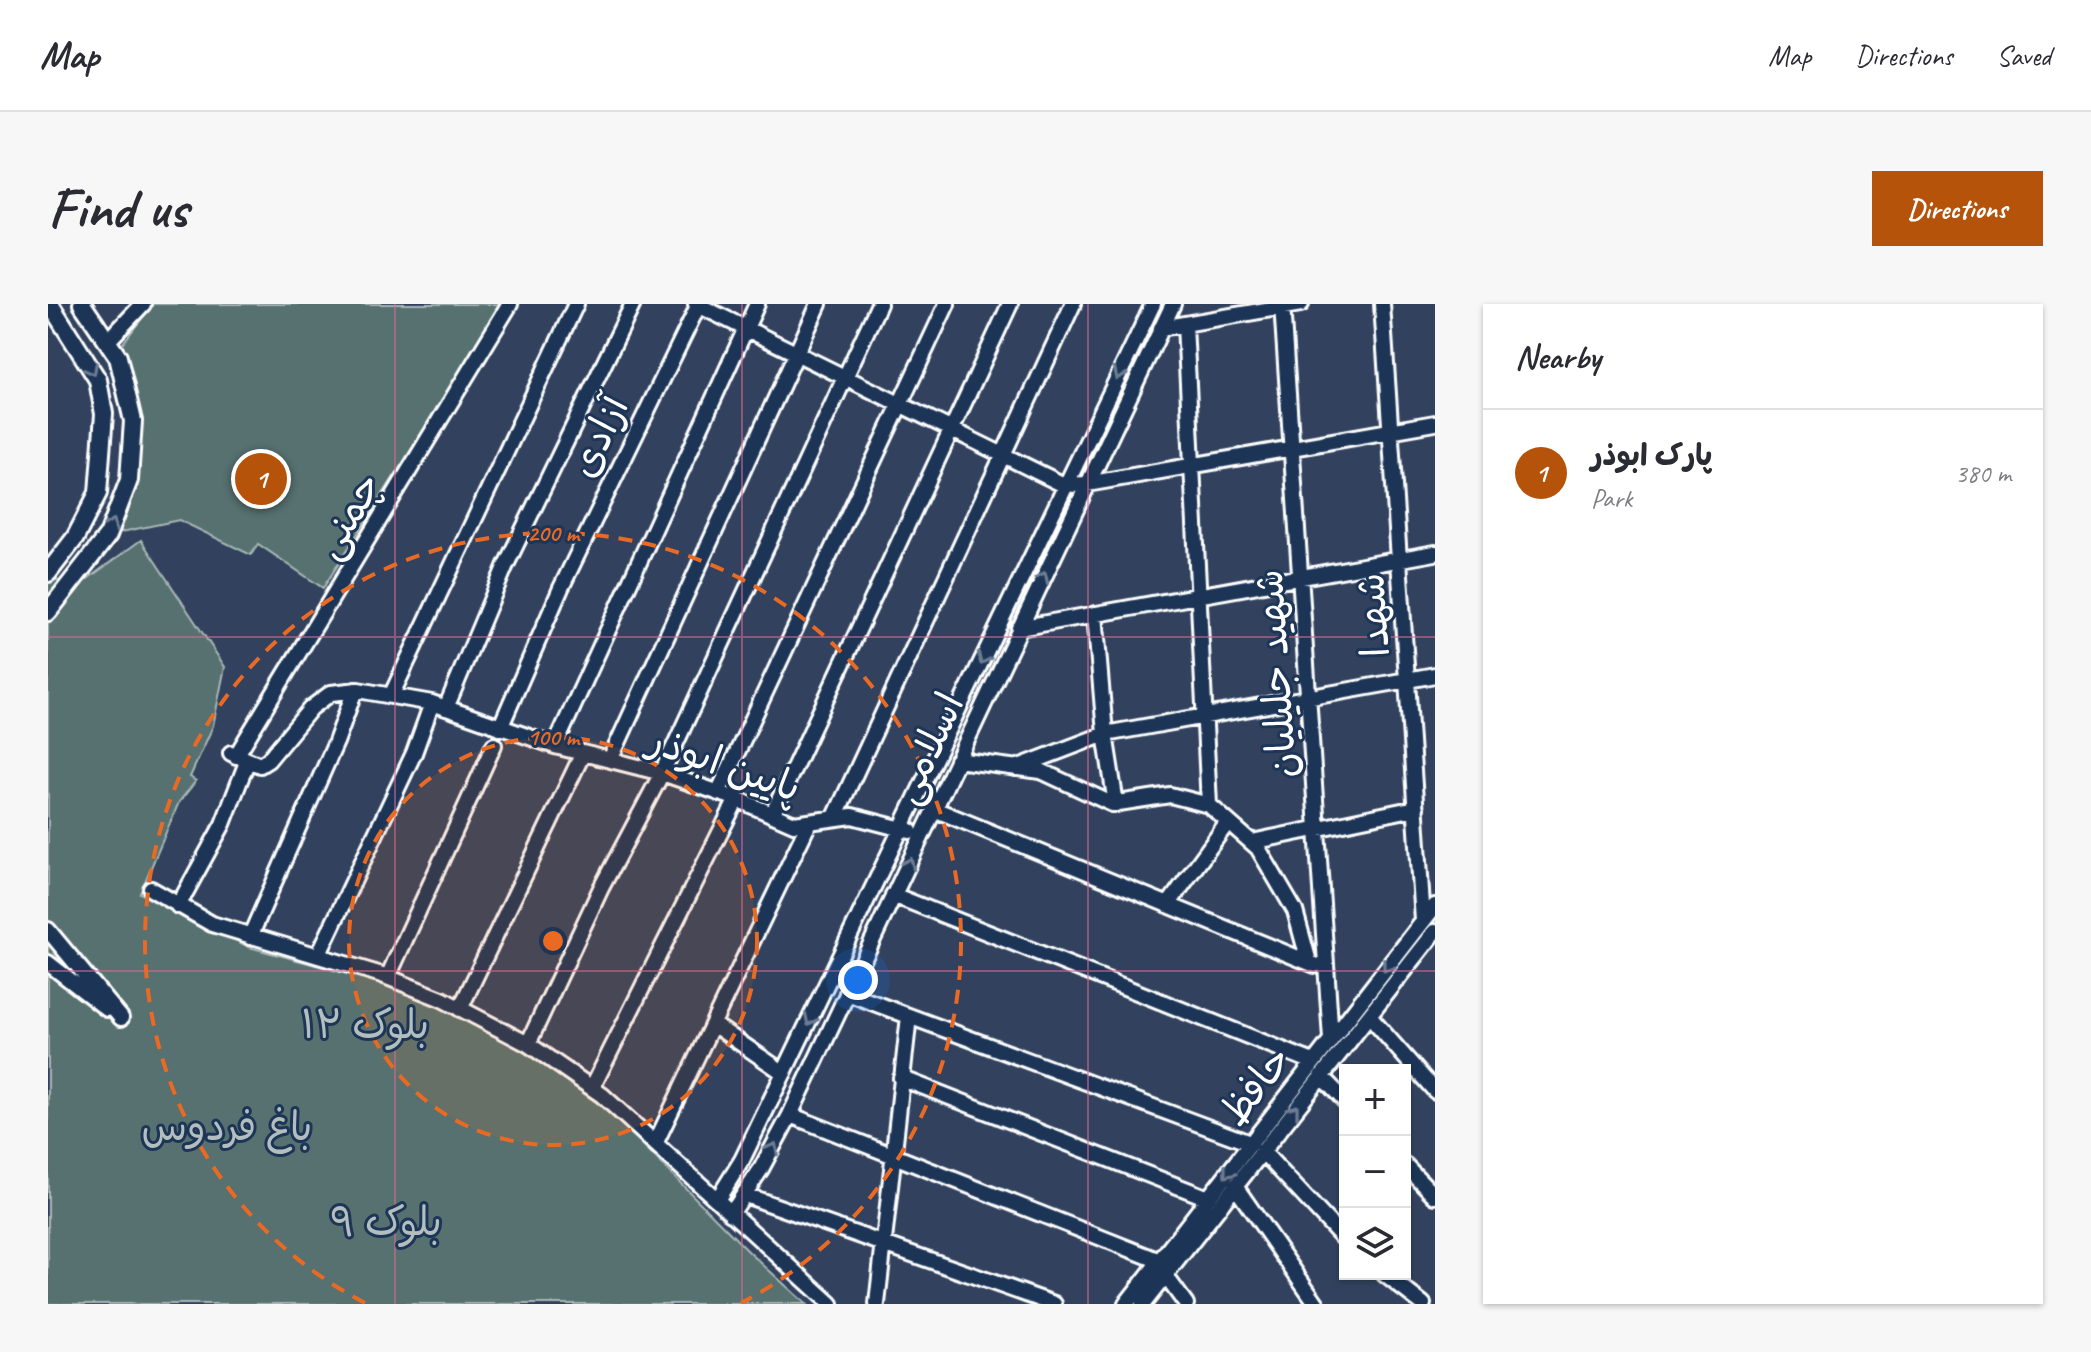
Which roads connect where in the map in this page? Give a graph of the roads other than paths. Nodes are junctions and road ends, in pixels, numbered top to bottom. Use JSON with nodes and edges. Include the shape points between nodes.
{"nodes":[{"id":1,"x":50,"y":304,"type":"edge"},
{"id":2,"x":82,"y":304,"type":"edge"},
{"id":3,"x":143,"y":304,"type":"edge"},
{"id":4,"x":510,"y":304,"type":"edge"},
{"id":5,"x":576,"y":304,"type":"edge"},
{"id":6,"x":633,"y":304,"type":"edge"},
{"id":7,"x":757,"y":304,"type":"edge"},
{"id":8,"x":819,"y":304,"type":"edge"},
{"id":9,"x":879,"y":304,"type":"edge"},
{"id":10,"x":947,"y":304,"type":"edge"},
{"id":11,"x":1010,"y":304,"type":"edge"},
{"id":12,"x":1073,"y":304,"type":"edge"},
{"id":13,"x":1153,"y":304,"type":"edge"},
{"id":14,"x":1173,"y":304,"type":"edge"},
{"id":15,"x":1301,"y":304,"type":"edge"},
{"id":16,"x":1382,"y":304,"type":"edge"},
{"id":17,"x":698,"y":305,"type":"edge"},
{"id":18,"x":1282,"y":306,"type":"edge"},
{"id":19,"x":1185,"y":324,"type":"junction"},
{"id":20,"x":1161,"y":328,"type":"junction"},
{"id":21,"x":746,"y":329,"type":"junction"},
{"id":22,"x":107,"y":342,"type":"junction"},
{"id":23,"x":796,"y":353,"type":"junction"},
{"id":24,"x":845,"y":378,"type":"junction"},
{"id":25,"x":901,"y":405,"type":"junction"},
{"id":26,"x":1435,"y":423,"type":"edge"},
{"id":27,"x":952,"y":430,"type":"junction"},
{"id":28,"x":1389,"y":431,"type":"junction"},
{"id":29,"x":1290,"y":448,"type":"junction"},
{"id":30,"x":1003,"y":456,"type":"junction"},
{"id":31,"x":1191,"y":466,"type":"junction"},
{"id":32,"x":1087,"y":484,"type":"junction"},
{"id":33,"x":1064,"y":485,"type":"junction"},
{"id":34,"x":1435,"y":553,"type":"edge"},
{"id":35,"x":1401,"y":559,"type":"junction"},
{"id":36,"x":48,"y":573,"type":"edge"},
{"id":37,"x":1302,"y":577,"type":"junction"},
{"id":38,"x":67,"y":587,"type":"junction"},
{"id":39,"x":1200,"y":595,"type":"junction"},
{"id":40,"x":48,"y":612,"type":"edge"},
{"id":41,"x":1095,"y":614,"type":"junction"},
{"id":42,"x":1019,"y":628,"type":"junction"},
{"id":43,"x":1435,"y":675,"type":"edge"},
{"id":44,"x":1408,"y":680,"type":"junction"},
{"id":45,"x":355,"y":690,"type":"junction"},
{"id":46,"x":391,"y":696,"type":"junction"},
{"id":47,"x":1309,"y":697,"type":"junction"},
{"id":48,"x":439,"y":706,"type":"junction"},
{"id":49,"x":1205,"y":716,"type":"junction"},
{"id":50,"x":500,"y":728,"type":"junction"},
{"id":51,"x":1105,"y":734,"type":"junction"},
{"id":52,"x":494,"y":745,"type":"dead end"},
{"id":53,"x":555,"y":746,"type":"junction"},
{"id":54,"x":583,"y":753,"type":"junction"},
{"id":55,"x":238,"y":757,"type":"junction"},
{"id":56,"x":611,"y":758,"type":"junction"},
{"id":57,"x":957,"y":760,"type":"junction"},
{"id":58,"x":1016,"y":768,"type":"junction"},
{"id":59,"x":662,"y":773,"type":"junction"},
{"id":60,"x":718,"y":793,"type":"junction"},
{"id":61,"x":737,"y":799,"type":"junction"},
{"id":62,"x":1116,"y":804,"type":"junction"},
{"id":63,"x":1209,"y":805,"type":"junction"},
{"id":64,"x":1416,"y":808,"type":"junction"},
{"id":65,"x":934,"y":809,"type":"junction"},
{"id":66,"x":772,"y":815,"type":"junction"},
{"id":67,"x":835,"y":817,"type":"junction"},
{"id":68,"x":1228,"y":822,"type":"junction"},
{"id":69,"x":808,"y":825,"type":"junction"},
{"id":70,"x":1318,"y":828,"type":"junction"},
{"id":71,"x":903,"y":829,"type":"junction"},
{"id":72,"x":921,"y":835,"type":"junction"},
{"id":73,"x":1252,"y":842,"type":"junction"},
{"id":74,"x":151,"y":889,"type":"dead end"},
{"id":75,"x":893,"y":895,"type":"junction"},
{"id":76,"x":1168,"y":905,"type":"junction"},
{"id":77,"x":178,"y":906,"type":"junction"},
{"id":78,"x":1435,"y":906,"type":"edge"},
{"id":79,"x":1423,"y":921,"type":"junction"},
{"id":80,"x":48,"y":930,"type":"edge"},
{"id":81,"x":1435,"y":933,"type":"edge"},
{"id":82,"x":250,"y":937,"type":"junction"},
{"id":83,"x":318,"y":956,"type":"junction"},
{"id":84,"x":1309,"y":962,"type":"junction"},
{"id":85,"x":48,"y":963,"type":"edge"},
{"id":86,"x":1327,"y":969,"type":"junction"},
{"id":87,"x":388,"y":977,"type":"junction"},
{"id":88,"x":847,"y":993,"type":"junction"},
{"id":89,"x":460,"y":1009,"type":"junction"},
{"id":90,"x":909,"y":1016,"type":"junction"},
{"id":91,"x":1369,"y":1016,"type":"junction"},
{"id":92,"x":713,"y":1024,"type":"junction"},
{"id":93,"x":1331,"y":1039,"type":"junction"},
{"id":94,"x":528,"y":1044,"type":"junction"},
{"id":95,"x":1313,"y":1062,"type":"junction"},
{"id":96,"x":784,"y":1073,"type":"junction"},
{"id":97,"x":1321,"y":1076,"type":"junction"},
{"id":98,"x":901,"y":1078,"type":"junction"},
{"id":99,"x":592,"y":1088,"type":"junction"},
{"id":100,"x":1435,"y":1091,"type":"edge"},
{"id":101,"x":1339,"y":1095,"type":"edge"},
{"id":102,"x":790,"y":1115,"type":"junction"},
{"id":103,"x":656,"y":1142,"type":"junction"},
{"id":104,"x":1256,"y":1147,"type":"junction"},
{"id":105,"x":892,"y":1155,"type":"junction"},
{"id":106,"x":1411,"y":1171,"type":"edge"},
{"id":107,"x":1235,"y":1186,"type":"junction"},
{"id":108,"x":745,"y":1195,"type":"junction"},
{"id":109,"x":1435,"y":1196,"type":"edge"},
{"id":110,"x":1208,"y":1198,"type":"junction"},
{"id":111,"x":717,"y":1200,"type":"junction"},
{"id":112,"x":731,"y":1214,"type":"junction"},
{"id":113,"x":1339,"y":1234,"type":"edge"},
{"id":114,"x":885,"y":1246,"type":"junction"},
{"id":115,"x":1166,"y":1267,"type":"junction"},
{"id":116,"x":1392,"y":1280,"type":"edge"},
{"id":117,"x":831,"y":1304,"type":"edge"},
{"id":118,"x":877,"y":1304,"type":"edge"},
{"id":119,"x":1054,"y":1304,"type":"edge"},
{"id":120,"x":1126,"y":1304,"type":"edge"},
{"id":121,"x":1143,"y":1304,"type":"edge"},
{"id":122,"x":1186,"y":1304,"type":"edge"},
{"id":123,"x":1317,"y":1304,"type":"edge"},
{"id":124,"x":1423,"y":1304,"type":"edge"}],
"edges":[{"from":1,"to":36,"type":"main road","one_way":true,"via":[[98,380],[104,414],[98,493],[75,538]]},
{"from":2,"to":22,"type":"main road"},
{"from":3,"to":22,"type":"street"},
{"from":4,"to":55,"type":"street","name":"چمنی"},
{"from":5,"to":46,"type":"street"},
{"from":6,"to":48,"type":"street"},
{"from":7,"to":21,"type":"street"},
{"from":8,"to":23,"type":"street"},
{"from":9,"to":24,"type":"street"},
{"from":10,"to":25,"type":"street"},
{"from":11,"to":27,"type":"street"},
{"from":12,"to":30,"type":"street"},
{"from":13,"to":33,"type":"street","name":"اسلامی","one_way":true},
{"from":14,"to":20,"type":"street","name":"اسلامی"},
{"from":15,"to":18,"type":"street"},
{"from":16,"to":28,"type":"street","name":"شهدا"},
{"from":17,"to":21,"type":"street"},
{"from":17,"to":50,"type":"street","name":"آزادی","via":[[554,602]]},
{"from":18,"to":19,"type":"street"},
{"from":18,"to":29,"type":"street","name":"شهید جلیلیان"},
{"from":19,"to":20,"type":"street"},
{"from":19,"to":31,"type":"street"},
{"from":20,"to":32,"type":"street","name":"اسلامی"},
{"from":21,"to":23,"type":"street"},
{"from":21,"to":53,"type":"street"},
{"from":38,"to":22,"type":"main road","one_way":true,"via":[[108,535],[129,480],[133,421],[118,357]]},
{"from":23,"to":24,"type":"street"},
{"from":23,"to":56,"type":"street"},
{"from":24,"to":25,"type":"street"},
{"from":24,"to":59,"type":"street"},
{"from":25,"to":27,"type":"street"},
{"from":25,"to":60,"type":"street"},
{"from":26,"to":28,"type":"street"},
{"from":27,"to":30,"type":"street"},
{"from":27,"to":66,"type":"street"},
{"from":28,"to":29,"type":"street"},
{"from":28,"to":35,"type":"street","name":"شهدا"},
{"from":29,"to":31,"type":"street"},
{"from":29,"to":37,"type":"street","name":"شهید جلیلیان"},
{"from":30,"to":33,"type":"street"},
{"from":30,"to":67,"type":"street"},
{"from":31,"to":32,"type":"street"},
{"from":31,"to":39,"type":"street"},
{"from":32,"to":33,"type":"street"},
{"from":42,"to":32,"type":"street","name":"اسلامی","one_way":true},
{"from":33,"to":71,"type":"street","name":"اسلامی","one_way":true},
{"from":34,"to":35,"type":"street"},
{"from":35,"to":37,"type":"street"},
{"from":35,"to":44,"type":"street","name":"شهدا"},
{"from":36,"to":38,"type":"street"},
{"from":37,"to":39,"type":"street"},
{"from":37,"to":47,"type":"street","name":"شهید جلیلیان"},
{"from":38,"to":40,"type":"main road"},
{"from":39,"to":41,"type":"street"},
{"from":39,"to":49,"type":"street"},
{"from":41,"to":42,"type":"street"},
{"from":41,"to":51,"type":"street"},
{"from":42,"to":57,"type":"street","name":"اسلامی"},
{"from":43,"to":44,"type":"street"},
{"from":44,"to":47,"type":"street"},
{"from":44,"to":64,"type":"street","name":"شهدا"},
{"from":45,"to":46,"type":"street","name":"پایین ابوذر"},
{"from":45,"to":55,"type":"street","name":"پایین ابوذر","via":[[331,693],[260,765]]},
{"from":45,"to":82,"type":"street"},
{"from":46,"to":48,"type":"street","name":"پایین ابوذر"},
{"from":47,"to":49,"type":"street"},
{"from":47,"to":70,"type":"street","name":"شهید جلیلیان"},
{"from":48,"to":50,"type":"street","name":"پایین ابوذر"},
{"from":48,"to":83,"type":"street"},
{"from":49,"to":51,"type":"street"},
{"from":49,"to":63,"type":"street"},
{"from":50,"to":53,"type":"street","name":"پایین ابوذر"},
{"from":51,"to":58,"type":"street"},
{"from":51,"to":62,"type":"street"},
{"from":52,"to":87,"type":"street"},
{"from":53,"to":54,"type":"street","name":"پایین ابوذر"},
{"from":54,"to":56,"type":"street","name":"پایین ابوذر"},
{"from":54,"to":89,"type":"street"},
{"from":55,"to":77,"type":"street","name":"چمنی","via":[[223,824]]},
{"from":56,"to":59,"type":"street","name":"پایین ابوذر"},
{"from":57,"to":58,"type":"street"},
{"from":57,"to":65,"type":"street","name":"اسلامی"},
{"from":58,"to":62,"type":"street","via":[[1041,771]]},
{"from":59,"to":60,"type":"street","name":"پایین ابوذر"},
{"from":59,"to":94,"type":"street"},
{"from":60,"to":61,"type":"street","name":"پایین ابوذر"},
{"from":61,"to":66,"type":"street","name":"پایین ابوذر"},
{"from":61,"to":99,"type":"street"},
{"from":62,"to":63,"type":"street","via":[[1170,795]]},
{"from":63,"to":68,"type":"street"},
{"from":64,"to":70,"type":"street"},
{"from":64,"to":79,"type":"street","name":"شهدا"},
{"from":65,"to":72,"type":"street","name":"اسلامی"},
{"from":65,"to":76,"type":"street"},
{"from":66,"to":69,"type":"street","name":"پایین ابوذر"},
{"from":67,"to":69,"type":"street","name":"پایین ابوذر"},
{"from":67,"to":71,"type":"street","name":"پایین ابوذر"},
{"from":68,"to":73,"type":"street"},
{"from":68,"to":76,"type":"street"},
{"from":69,"to":92,"type":"street"},
{"from":70,"to":73,"type":"street"},
{"from":70,"to":86,"type":"street","name":"شهید جلیلیان"},
{"from":71,"to":72,"type":"street","name":"پایین ابوذر"},
{"from":71,"to":96,"type":"street","name":"اسلامی","one_way":true},
{"from":75,"to":72,"type":"street","name":"اسلامی","one_way":true},
{"from":73,"to":84,"type":"street","via":[[1295,911]]},
{"from":74,"to":77,"type":"street"},
{"from":75,"to":88,"type":"street","name":"اسلامی"},
{"from":75,"to":95,"type":"street"},
{"from":76,"to":84,"type":"street"},
{"from":77,"to":82,"type":"street"},
{"from":78,"to":79,"type":"street","name":"حافظ"},
{"from":79,"to":93,"type":"street","name":"حافظ","one_way":true},
{"from":80,"to":85,"type":"street","via":[[121,1018]]},
{"from":81,"to":91,"type":"street","name":"حافظ"},
{"from":82,"to":83,"type":"street"},
{"from":83,"to":87,"type":"street"},
{"from":84,"to":86,"type":"street"},
{"from":86,"to":93,"type":"street","name":"شهید جلیلیان"},
{"from":87,"to":89,"type":"street"},
{"from":88,"to":90,"type":"street"},
{"from":88,"to":102,"type":"street","name":"اسلامی"},
{"from":89,"to":94,"type":"street"},
{"from":90,"to":98,"type":"street"},
{"from":90,"to":104,"type":"street"},
{"from":91,"to":97,"type":"street","name":"حافظ"},
{"from":91,"to":100,"type":"street"},
{"from":92,"to":96,"type":"street"},
{"from":92,"to":103,"type":"street"},
{"from":93,"to":95,"type":"street","name":"حافظ"},
{"from":94,"to":99,"type":"street"},
{"from":95,"to":104,"type":"street","name":"حافظ"},
{"from":96,"to":111,"type":"street","name":"اسلامی"},
{"from":97,"to":101,"type":"street"},
{"from":104,"to":97,"type":"street","name":"حافظ","one_way":true},
{"from":98,"to":105,"type":"street"},
{"from":98,"to":110,"type":"street"},
{"from":99,"to":103,"type":"street"},
{"from":102,"to":105,"type":"street"},
{"from":108,"to":102,"type":"street","name":"اسلامی","one_way":true},
{"from":103,"to":111,"type":"street"},
{"from":104,"to":107,"type":"street","name":"حافظ"},
{"from":104,"to":110,"type":"street","name":"حافظ","one_way":true},
{"from":104,"to":113,"type":"street"},
{"from":105,"to":114,"type":"street"},
{"from":105,"to":115,"type":"street"},
{"from":106,"to":109,"type":"street"},
{"from":107,"to":115,"type":"street","name":"حافظ"},
{"from":107,"to":123,"type":"street"},
{"from":108,"to":112,"type":"street","name":"اسلامی"},
{"from":108,"to":114,"type":"street"},
{"from":110,"to":115,"type":"street","name":"حافظ"},
{"from":111,"to":112,"type":"street"},
{"from":112,"to":117,"type":"street"},
{"from":114,"to":118,"type":"street"},
{"from":114,"to":119,"type":"street"},
{"from":115,"to":120,"type":"street","name":"حافظ"},
{"from":115,"to":121,"type":"street","name":"حافظ"},
{"from":115,"to":122,"type":"street"},
{"from":116,"to":124,"type":"street"}]}
